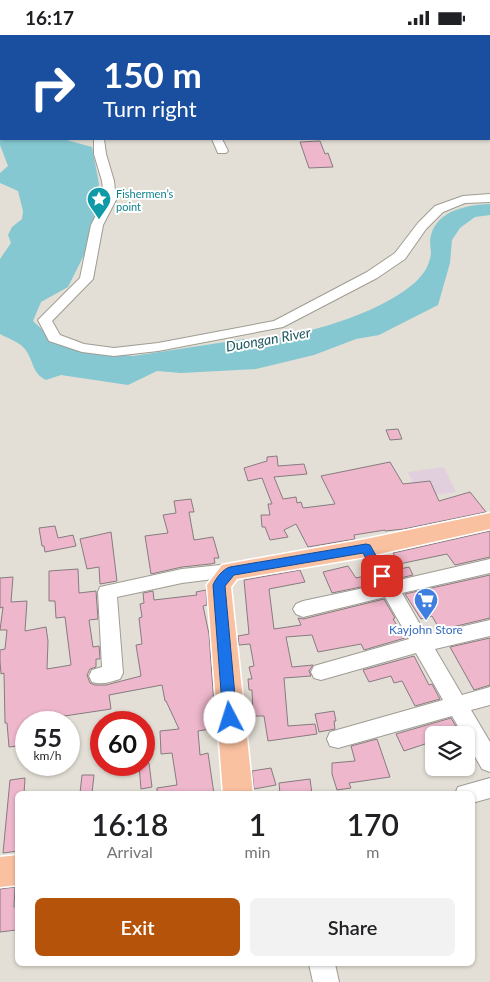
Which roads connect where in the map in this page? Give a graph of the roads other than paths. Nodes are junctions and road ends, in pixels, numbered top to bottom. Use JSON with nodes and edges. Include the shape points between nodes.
{"nodes":[{"id":1,"x":99,"y":140,"type":"edge"},
{"id":2,"x":217,"y":140,"type":"edge"},
{"id":3,"x":222,"y":151,"type":"dead end"},
{"id":4,"x":490,"y":198,"type":"edge"},
{"id":5,"x":490,"y":521,"type":"edge"},
{"id":6,"x":366,"y":548,"type":"junction"},
{"id":7,"x":490,"y":566,"type":"edge"},
{"id":8,"x":230,"y":571,"type":"junction"},
{"id":9,"x":390,"y":590,"type":"junction"},
{"id":10,"x":303,"y":609,"type":"dead end"},
{"id":11,"x":490,"y":627,"type":"edge"},
{"id":12,"x":420,"y":644,"type":"junction"},
{"id":13,"x":321,"y":672,"type":"dead end"},
{"id":14,"x":99,"y":676,"type":"dead end"},
{"id":15,"x":490,"y":696,"type":"edge"},
{"id":16,"x":457,"y":705,"type":"junction"},
{"id":17,"x":338,"y":739,"type":"dead end"},
{"id":18,"x":490,"y":762,"type":"edge"},
{"id":19,"x":490,"y":788,"type":"edge"},
{"id":20,"x":238,"y":791,"type":"edge"},
{"id":21,"x":475,"y":792,"type":"edge"},
{"id":22,"x":15,"y":871,"type":"edge"},
{"id":23,"x":0,"y":872,"type":"edge"},
{"id":24,"x":322,"y":966,"type":"edge"},
{"id":25,"x":326,"y":982,"type":"edge"}],
"edges":[{"from":1,"to":4,"type":"street","via":[[110,200],[97,225],[86,279],[45,319],[54,338],[82,349],[114,352],[158,347],[278,324],[372,275],[400,256],[439,209],[463,200]]},
{"from":2,"to":3,"type":"street"},
{"from":5,"to":6,"type":"main road"},
{"from":6,"to":8,"type":"main road"},
{"from":6,"to":9,"type":"street"},
{"from":7,"to":9,"type":"street"},
{"from":8,"to":14,"type":"street","via":[[182,576],[107,592],[113,673]]},
{"from":8,"to":20,"type":"main road","via":[[219,585]]},
{"from":9,"to":10,"type":"street"},
{"from":9,"to":12,"type":"street"},
{"from":11,"to":12,"type":"street"},
{"from":12,"to":13,"type":"street"},
{"from":12,"to":16,"type":"street"},
{"from":15,"to":16,"type":"street"},
{"from":16,"to":17,"type":"street"},
{"from":16,"to":18,"type":"street"},
{"from":19,"to":21,"type":"street"},
{"from":22,"to":23,"type":"main road"},
{"from":24,"to":25,"type":"street"}]}
